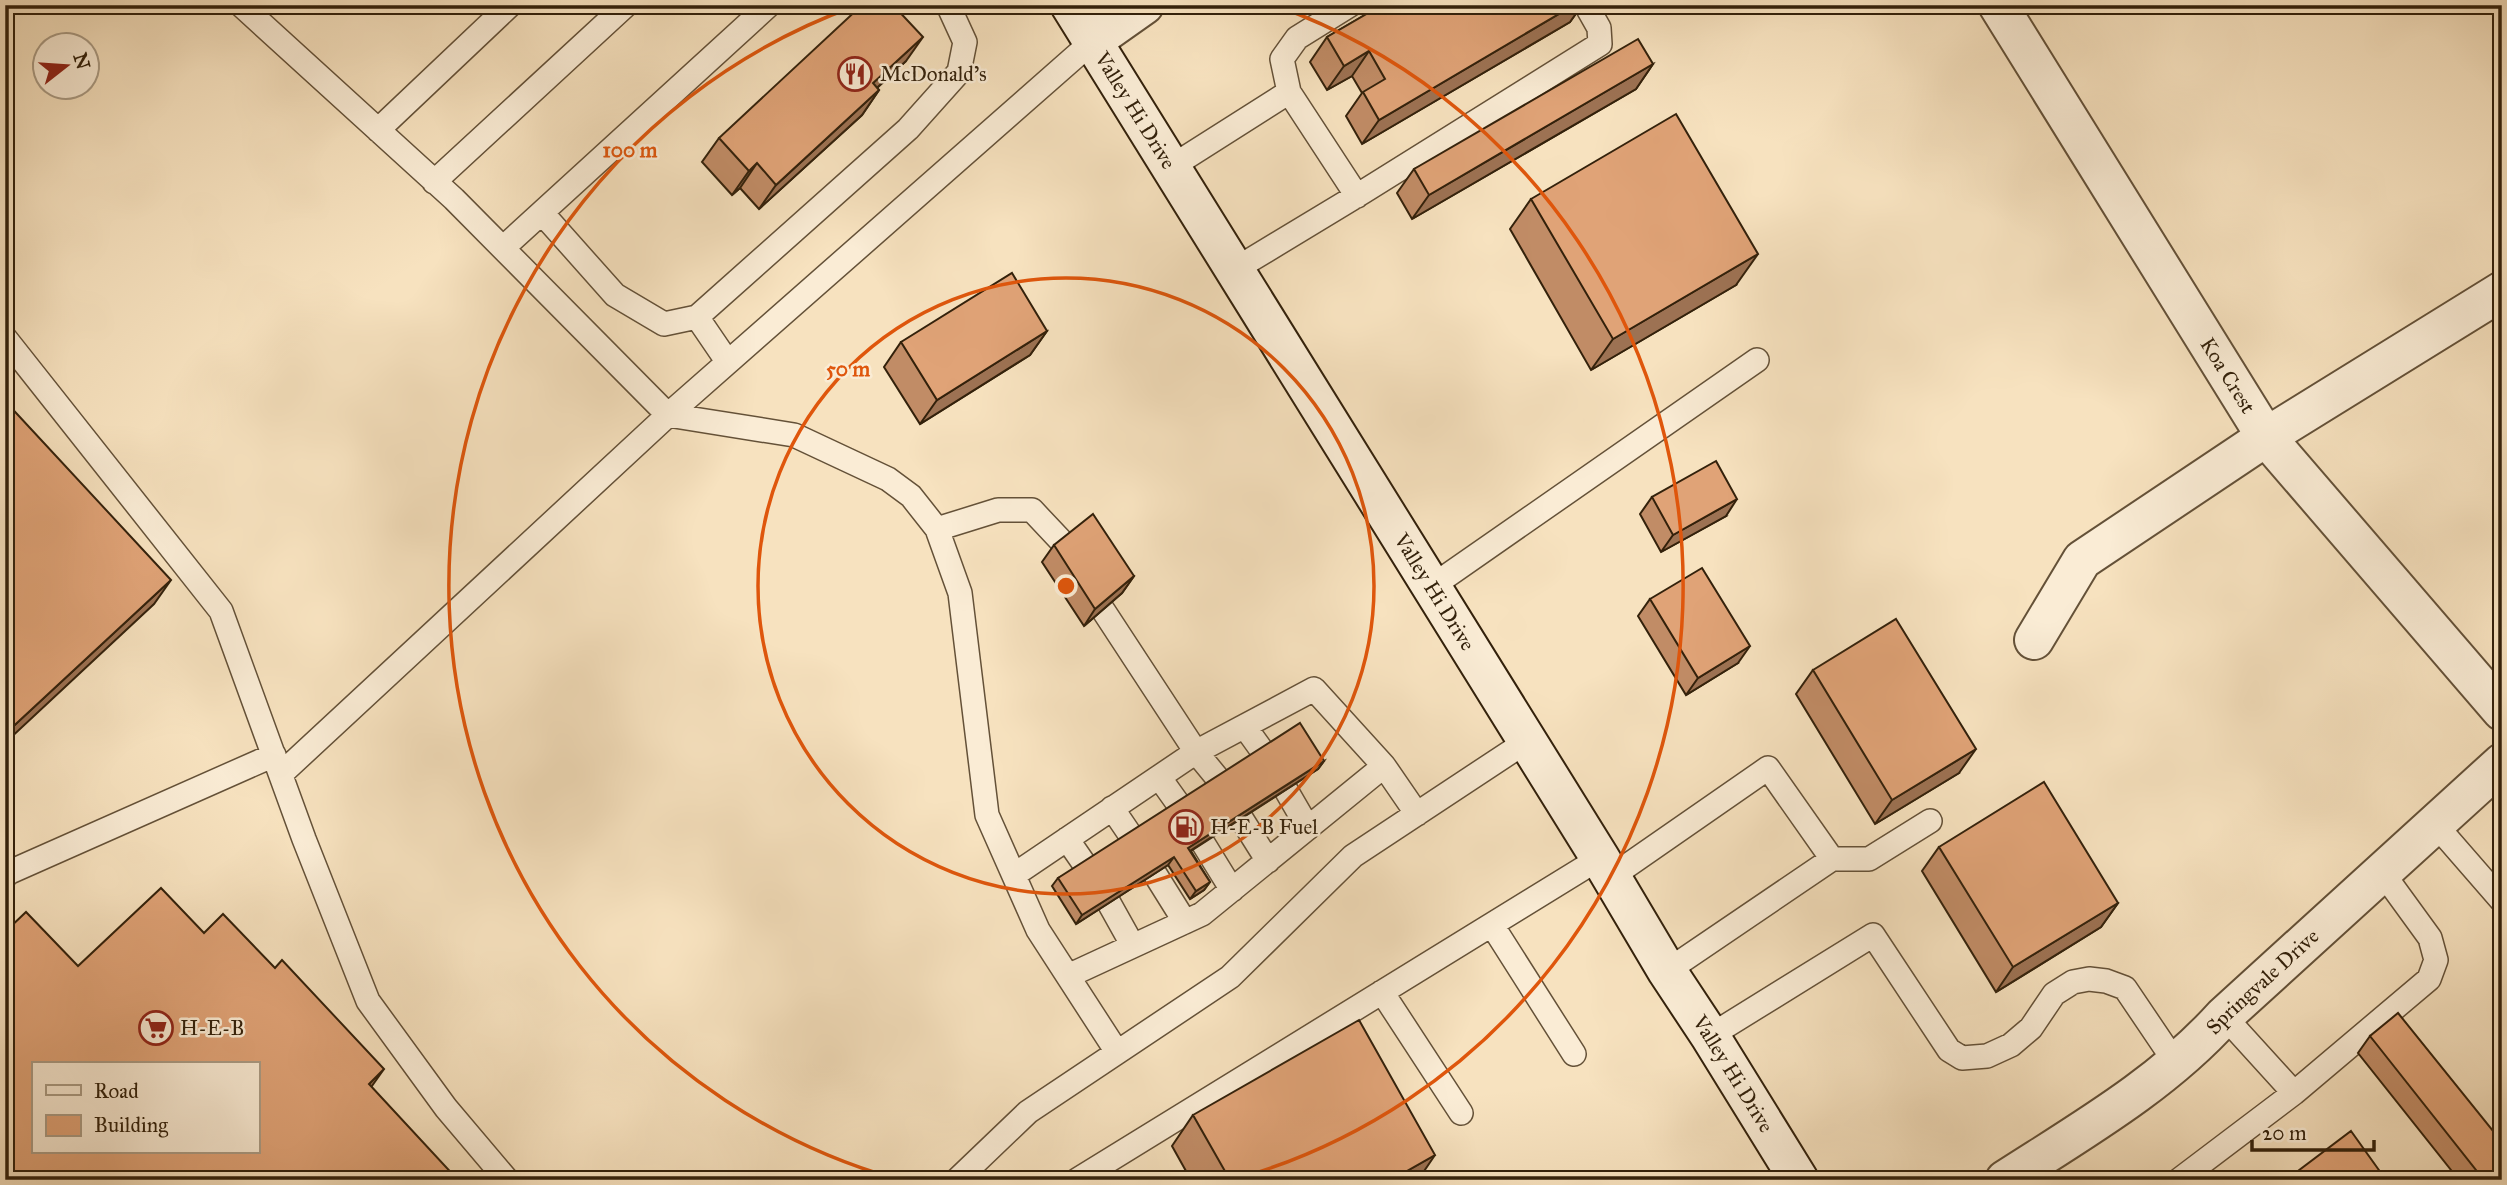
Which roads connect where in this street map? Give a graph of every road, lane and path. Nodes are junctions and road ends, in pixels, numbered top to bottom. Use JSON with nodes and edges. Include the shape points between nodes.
{"nodes":[{"id":1,"x":242,"y":5,"type":"edge"},
{"id":2,"x":510,"y":5,"type":"edge"},
{"id":3,"x":625,"y":5,"type":"edge"},
{"id":4,"x":769,"y":5,"type":"edge"},
{"id":5,"x":948,"y":5,"type":"edge"},
{"id":6,"x":1070,"y":5,"type":"edge"},
{"id":7,"x":1144,"y":5,"type":"edge"},
{"id":8,"x":1350,"y":5,"type":"edge"},
{"id":9,"x":1586,"y":5,"type":"edge"},
{"id":10,"x":1998,"y":5,"type":"edge"},
{"id":11,"x":1094,"y":41,"type":"junction"},
{"id":12,"x":1289,"y":92,"type":"junction"},
{"id":13,"x":378,"y":130,"type":"junction"},
{"id":14,"x":1171,"y":167,"type":"junction"},
{"id":15,"x":435,"y":182,"type":"junction"},
{"id":16,"x":1357,"y":196,"type":"junction"},
{"id":17,"x":542,"y":213,"type":"junction"},
{"id":18,"x":503,"y":248,"type":"junction"},
{"id":19,"x":1234,"y":270,"type":"junction"},
{"id":20,"x":2502,"y":291,"type":"edge"},
{"id":21,"x":697,"y":317,"type":"junction"},
{"id":22,"x":5,"y":338,"type":"edge"},
{"id":23,"x":1757,"y":359,"type":"dead end"},
{"id":24,"x":727,"y":361,"type":"junction"},
{"id":25,"x":668,"y":415,"type":"junction"},
{"id":26,"x":2266,"y":437,"type":"junction"},
{"id":27,"x":937,"y":529,"type":"junction"},
{"id":28,"x":1064,"y":544,"type":"edge"},
{"id":29,"x":1431,"y":587,"type":"junction"},
{"id":30,"x":1103,"y":610,"type":"edge"},
{"id":31,"x":2034,"y":640,"type":"dead end"},
{"id":32,"x":2502,"y":711,"type":"edge"},
{"id":33,"x":1245,"y":727,"type":"junction"},
{"id":34,"x":1527,"y":741,"type":"junction"},
{"id":35,"x":1196,"y":752,"type":"junction"},
{"id":36,"x":1263,"y":752,"type":"edge"},
{"id":37,"x":278,"y":765,"type":"junction"},
{"id":38,"x":1384,"y":766,"type":"junction"},
{"id":39,"x":2499,"y":770,"type":"edge"},
{"id":40,"x":1159,"y":777,"type":"junction"},
{"id":41,"x":1219,"y":780,"type":"edge"},
{"id":42,"x":1286,"y":790,"type":"edge"},
{"id":43,"x":1179,"y":806,"type":"edge"},
{"id":44,"x":1112,"y":808,"type":"junction"},
{"id":45,"x":1417,"y":814,"type":"junction"},
{"id":46,"x":1241,"y":818,"type":"edge"},
{"id":47,"x":1930,"y":821,"type":"dead end"},
{"id":48,"x":2435,"y":824,"type":"junction"},
{"id":49,"x":1308,"y":828,"type":"junction"},
{"id":50,"x":1131,"y":836,"type":"edge"},
{"id":51,"x":1067,"y":838,"type":"junction"},
{"id":52,"x":1203,"y":843,"type":"edge"},
{"id":53,"x":1832,"y":859,"type":"junction"},
{"id":54,"x":1268,"y":861,"type":"junction"},
{"id":55,"x":1085,"y":866,"type":"edge"},
{"id":56,"x":1606,"y":867,"type":"junction"},
{"id":57,"x":2382,"y":872,"type":"junction"},
{"id":58,"x":1155,"y":874,"type":"edge"},
{"id":59,"x":1014,"y":875,"type":"junction"},
{"id":60,"x":5,"y":876,"type":"edge"},
{"id":61,"x":1232,"y":890,"type":"junction"},
{"id":62,"x":2502,"y":901,"type":"edge"},
{"id":63,"x":1109,"y":902,"type":"edge"},
{"id":64,"x":1185,"y":922,"type":"junction"},
{"id":65,"x":1492,"y":925,"type":"junction"},
{"id":66,"x":1133,"y":946,"type":"junction"},
{"id":67,"x":1667,"y":971,"type":"junction"},
{"id":68,"x":1068,"y":976,"type":"junction"},
{"id":69,"x":1382,"y":992,"type":"junction"},
{"id":70,"x":2224,"y":1016,"type":"junction"},
{"id":71,"x":1710,"y":1036,"type":"junction"},
{"id":72,"x":1117,"y":1052,"type":"junction"},
{"id":73,"x":1574,"y":1054,"type":"dead end"},
{"id":74,"x":2175,"y":1062,"type":"junction"},
{"id":75,"x":2294,"y":1093,"type":"junction"},
{"id":76,"x":1461,"y":1113,"type":"dead end"},
{"id":77,"x":506,"y":1180,"type":"edge"},
{"id":78,"x":957,"y":1180,"type":"edge"},
{"id":79,"x":1077,"y":1180,"type":"edge"},
{"id":80,"x":1799,"y":1180,"type":"edge"},
{"id":81,"x":2005,"y":1180,"type":"edge"},
{"id":82,"x":2179,"y":1180,"type":"edge"}],
"edges":[{"from":1,"to":13,"type":"lane"},
{"from":2,"to":13,"type":"lane"},
{"from":3,"to":15,"type":"lane"},
{"from":4,"to":17,"type":"lane"},
{"from":5,"to":21,"type":"lane","via":[[965,42],[959,72],[908,129]]},
{"from":6,"to":11,"type":"street","name":"Valley Hi Drive"},
{"from":7,"to":11,"type":"street"},
{"from":8,"to":12,"type":"lane","via":[[1297,38],[1282,59]]},
{"from":9,"to":16,"type":"lane","via":[[1599,28],[1600,44]]},
{"from":10,"to":26,"type":"street","name":"Koa Crest"},
{"from":11,"to":14,"type":"street","name":"Valley Hi Drive"},
{"from":11,"to":24,"type":"lane"},
{"from":12,"to":14,"type":"lane"},
{"from":12,"to":16,"type":"lane"},
{"from":13,"to":15,"type":"lane"},
{"from":14,"to":19,"type":"street","name":"Valley Hi Drive"},
{"from":15,"to":18,"type":"lane"},
{"from":16,"to":19,"type":"lane"},
{"from":17,"to":18,"type":"lane"},
{"from":17,"to":21,"type":"lane","via":[[615,295],[664,324]]},
{"from":18,"to":25,"type":"lane"},
{"from":19,"to":29,"type":"street","name":"Valley Hi Drive"},
{"from":20,"to":26,"type":"street"},
{"from":21,"to":24,"type":"lane"},
{"from":22,"to":37,"type":"lane","via":[[221,611]]},
{"from":23,"to":29,"type":"lane"},
{"from":24,"to":25,"type":"lane"},
{"from":25,"to":27,"type":"lane","via":[[794,435],[888,479],[911,496]]},
{"from":25,"to":37,"type":"lane"},
{"from":26,"to":31,"type":"street","via":[[2082,560]]},
{"from":26,"to":32,"type":"street","name":"Koa Crest"},
{"from":27,"to":28,"type":"lane","via":[[998,510],[1032,510]]},
{"from":27,"to":59,"type":"lane","via":[[960,593],[987,815]]},
{"from":29,"to":34,"type":"street","name":"Valley Hi Drive"},
{"from":30,"to":35,"type":"lane"},
{"from":33,"to":35,"type":"lane"},
{"from":33,"to":36,"type":"lane"},
{"from":33,"to":38,"type":"lane","via":[[1314,689]]},
{"from":34,"to":45,"type":"lane"},
{"from":34,"to":56,"type":"street","name":"Valley Hi Drive"},
{"from":35,"to":40,"type":"lane"},
{"from":35,"to":41,"type":"lane"},
{"from":37,"to":60,"type":"lane"},
{"from":37,"to":77,"type":"lane","via":[[368,1001],[446,1108]]},
{"from":38,"to":45,"type":"lane"},
{"from":38,"to":49,"type":"lane"},
{"from":39,"to":48,"type":"street","name":"Springvale Drive"},
{"from":40,"to":43,"type":"lane"},
{"from":40,"to":44,"type":"lane"},
{"from":42,"to":49,"type":"lane"},
{"from":44,"to":50,"type":"lane"},
{"from":44,"to":51,"type":"lane"},
{"from":45,"to":72,"type":"lane","via":[[1353,856],[1230,976]]},
{"from":46,"to":54,"type":"lane"},
{"from":47,"to":53,"type":"lane","via":[[1869,859]]},
{"from":48,"to":57,"type":"street","name":"Springvale Drive"},
{"from":48,"to":62,"type":"lane"},
{"from":49,"to":54,"type":"lane"},
{"from":51,"to":55,"type":"lane"},
{"from":51,"to":59,"type":"lane"},
{"from":52,"to":61,"type":"lane"},
{"from":53,"to":56,"type":"lane","via":[[1768,768]]},
{"from":53,"to":67,"type":"lane"},
{"from":54,"to":61,"type":"lane"},
{"from":56,"to":65,"type":"lane"},
{"from":56,"to":67,"type":"street","name":"Valley Hi Drive"},
{"from":57,"to":70,"type":"street","name":"Springvale Drive"},
{"from":57,"to":75,"type":"lane","via":[[2430,938],[2436,960],[2429,979]]},
{"from":58,"to":64,"type":"lane"},
{"from":59,"to":68,"type":"lane","via":[[1038,930]]},
{"from":61,"to":64,"type":"lane"},
{"from":63,"to":66,"type":"lane"},
{"from":64,"to":66,"type":"lane"},
{"from":65,"to":69,"type":"lane"},
{"from":65,"to":73,"type":"lane"},
{"from":66,"to":68,"type":"lane"},
{"from":67,"to":71,"type":"street","name":"Valley Hi Drive"},
{"from":68,"to":72,"type":"lane"},
{"from":69,"to":76,"type":"lane"},
{"from":69,"to":79,"type":"lane"},
{"from":70,"to":74,"type":"street","name":"Springvale Drive"},
{"from":70,"to":75,"type":"lane"},
{"from":71,"to":74,"type":"lane","via":[[1873,935],[1949,1050],[1962,1058],[1987,1056],[2011,1045],[2031,1028],[2054,995],[2073,982],[2089,979],[2125,988]]},
{"from":71,"to":80,"type":"street","name":"Valley Hi Drive"},
{"from":72,"to":78,"type":"lane","via":[[1028,1112]]},
{"from":74,"to":81,"type":"street","name":"Springvale Drive","via":[[2123,1104]]},
{"from":75,"to":82,"type":"lane"}]}
